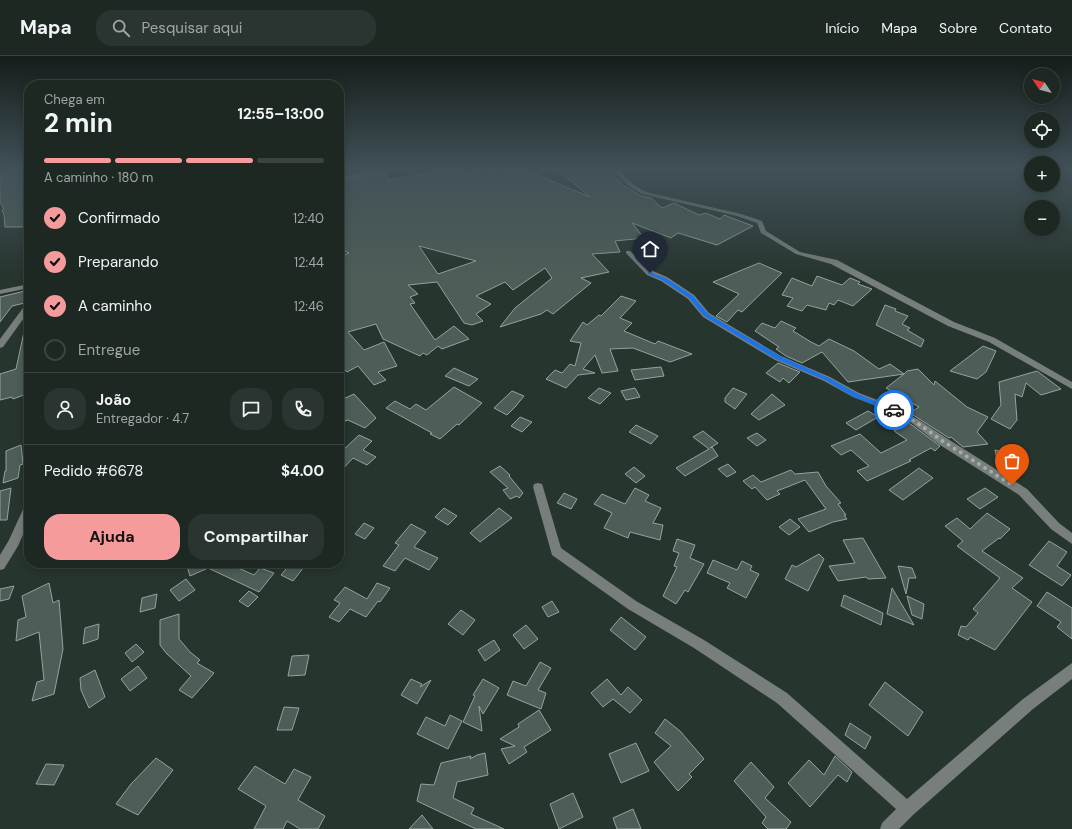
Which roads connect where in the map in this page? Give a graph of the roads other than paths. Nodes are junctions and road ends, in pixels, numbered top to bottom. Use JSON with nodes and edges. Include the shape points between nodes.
{"nodes":[{"id":1,"x":696,"y":205,"type":"edge"},
{"id":2,"x":628,"y":252,"type":"dead end"},
{"id":3,"x":24,"y":287,"type":"edge"},
{"id":4,"x":0,"y":292,"type":"edge"},
{"id":5,"x":24,"y":313,"type":"edge"},
{"id":6,"x":0,"y":345,"type":"edge"},
{"id":7,"x":1072,"y":386,"type":"edge"},
{"id":8,"x":538,"y":487,"type":"dead end"},
{"id":9,"x":24,"y":520,"type":"edge"},
{"id":10,"x":1072,"y":539,"type":"edge"},
{"id":11,"x":0,"y":564,"type":"edge"},
{"id":12,"x":1072,"y":670,"type":"edge"},
{"id":13,"x":907,"y":809,"type":"junction"},
{"id":14,"x":888,"y":829,"type":"edge"}],
"edges":[{"from":1,"to":7,"type":"street","via":[[760,222],[763,232],[798,253],[834,262],[951,324],[992,340]]},
{"from":2,"to":10,"type":"street","via":[[650,273],[691,297],[706,315],[778,358],[916,422],[1023,492],[1055,526]]},
{"from":3,"to":4,"type":"street"},
{"from":5,"to":6,"type":"street"},
{"from":8,"to":13,"type":"street","via":[[556,552],[632,605],[699,644],[782,698]]},
{"from":9,"to":11,"type":"street","via":[[14,543]]},
{"from":12,"to":13,"type":"street","via":[[1028,704]]},
{"from":13,"to":14,"type":"street"}]}
